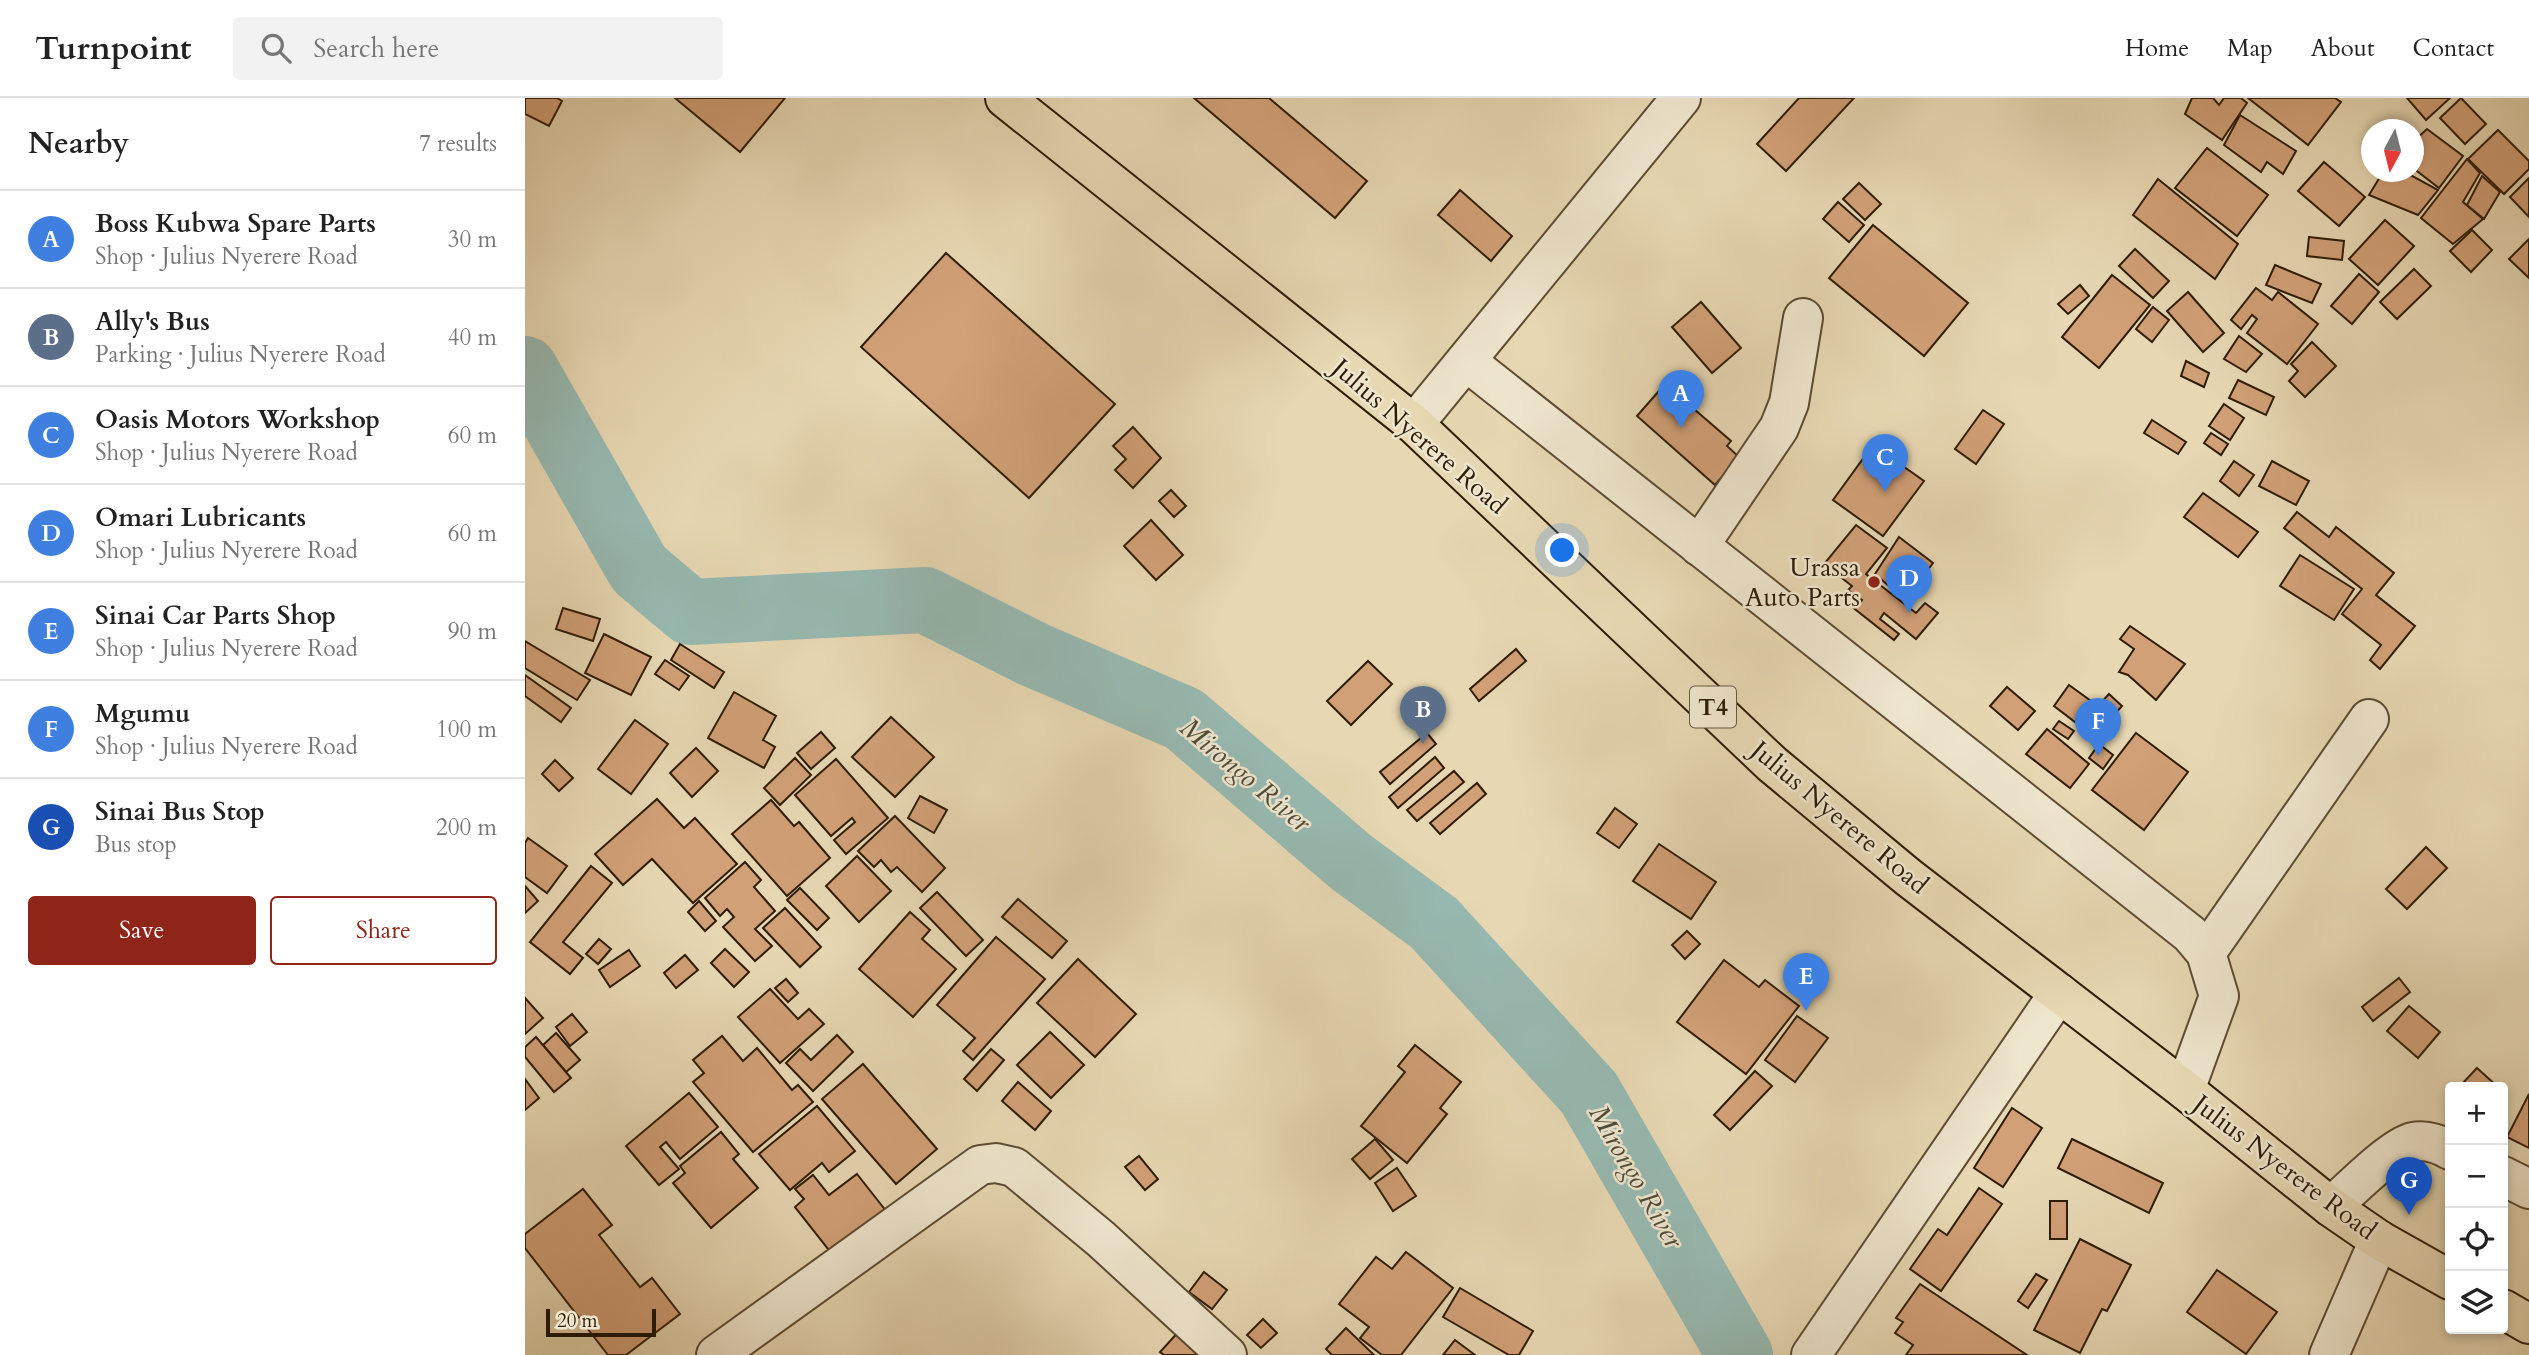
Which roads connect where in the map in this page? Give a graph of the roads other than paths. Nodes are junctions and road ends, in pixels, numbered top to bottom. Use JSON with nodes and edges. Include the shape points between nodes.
{"nodes":[{"id":1,"x":1005,"y":98,"type":"edge"},
{"id":2,"x":1681,"y":98,"type":"edge"},
{"id":3,"x":1803,"y":318,"type":"dead end"},
{"id":4,"x":1466,"y":361,"type":"junction"},
{"id":5,"x":1414,"y":424,"type":"junction"},
{"id":6,"x":1699,"y":546,"type":"junction"},
{"id":7,"x":2369,"y":719,"type":"dead end"},
{"id":8,"x":2206,"y":953,"type":"junction"},
{"id":9,"x":2059,"y":993,"type":"junction"},
{"id":10,"x":2185,"y":1090,"type":"junction"},
{"id":11,"x":2445,"y":1148,"type":"edge"},
{"id":12,"x":2508,"y":1178,"type":"edge"},
{"id":13,"x":2529,"y":1189,"type":"edge"},
{"id":14,"x":2331,"y":1207,"type":"junction"},
{"id":15,"x":2379,"y":1240,"type":"junction"},
{"id":16,"x":2445,"y":1277,"type":"edge"},
{"id":17,"x":2508,"y":1312,"type":"edge"},
{"id":18,"x":2529,"y":1324,"type":"edge"},
{"id":19,"x":716,"y":1355,"type":"edge"},
{"id":20,"x":1227,"y":1355,"type":"edge"},
{"id":21,"x":1811,"y":1355,"type":"edge"},
{"id":22,"x":2329,"y":1355,"type":"edge"}],
"edges":[{"from":1,"to":5,"type":"highway","name":"Julius Nyerere Road","number":"T4"},
{"from":2,"to":4,"type":"street"},
{"from":3,"to":6,"type":"street","via":[[1790,403],[1779,428]]},
{"from":4,"to":5,"type":"street"},
{"from":4,"to":6,"type":"street"},
{"from":5,"to":9,"type":"highway","name":"Julius Nyerere Road","number":"T4","via":[[1772,764],[1908,877]]},
{"from":6,"to":8,"type":"street","via":[[2190,934]]},
{"from":7,"to":8,"type":"street"},
{"from":8,"to":10,"type":"street","via":[[2219,996]]},
{"from":9,"to":10,"type":"highway","name":"Julius Nyerere Road","number":"T4"},
{"from":9,"to":21,"type":"street"},
{"from":10,"to":14,"type":"highway","name":"Julius Nyerere Road","number":"T4"},
{"from":11,"to":14,"type":"street","via":[[2426,1142],[2401,1146]]},
{"from":12,"to":13,"type":"street"},
{"from":14,"to":15,"type":"highway","name":"Julius Nyerere Road","number":"T4"},
{"from":15,"to":16,"type":"highway","name":"Julius Nyerere Road","number":"T4"},
{"from":15,"to":22,"type":"street"},
{"from":17,"to":18,"type":"highway"},
{"from":19,"to":20,"type":"street","via":[[980,1165],[996,1163],[1014,1167],[1101,1239]]}]}
